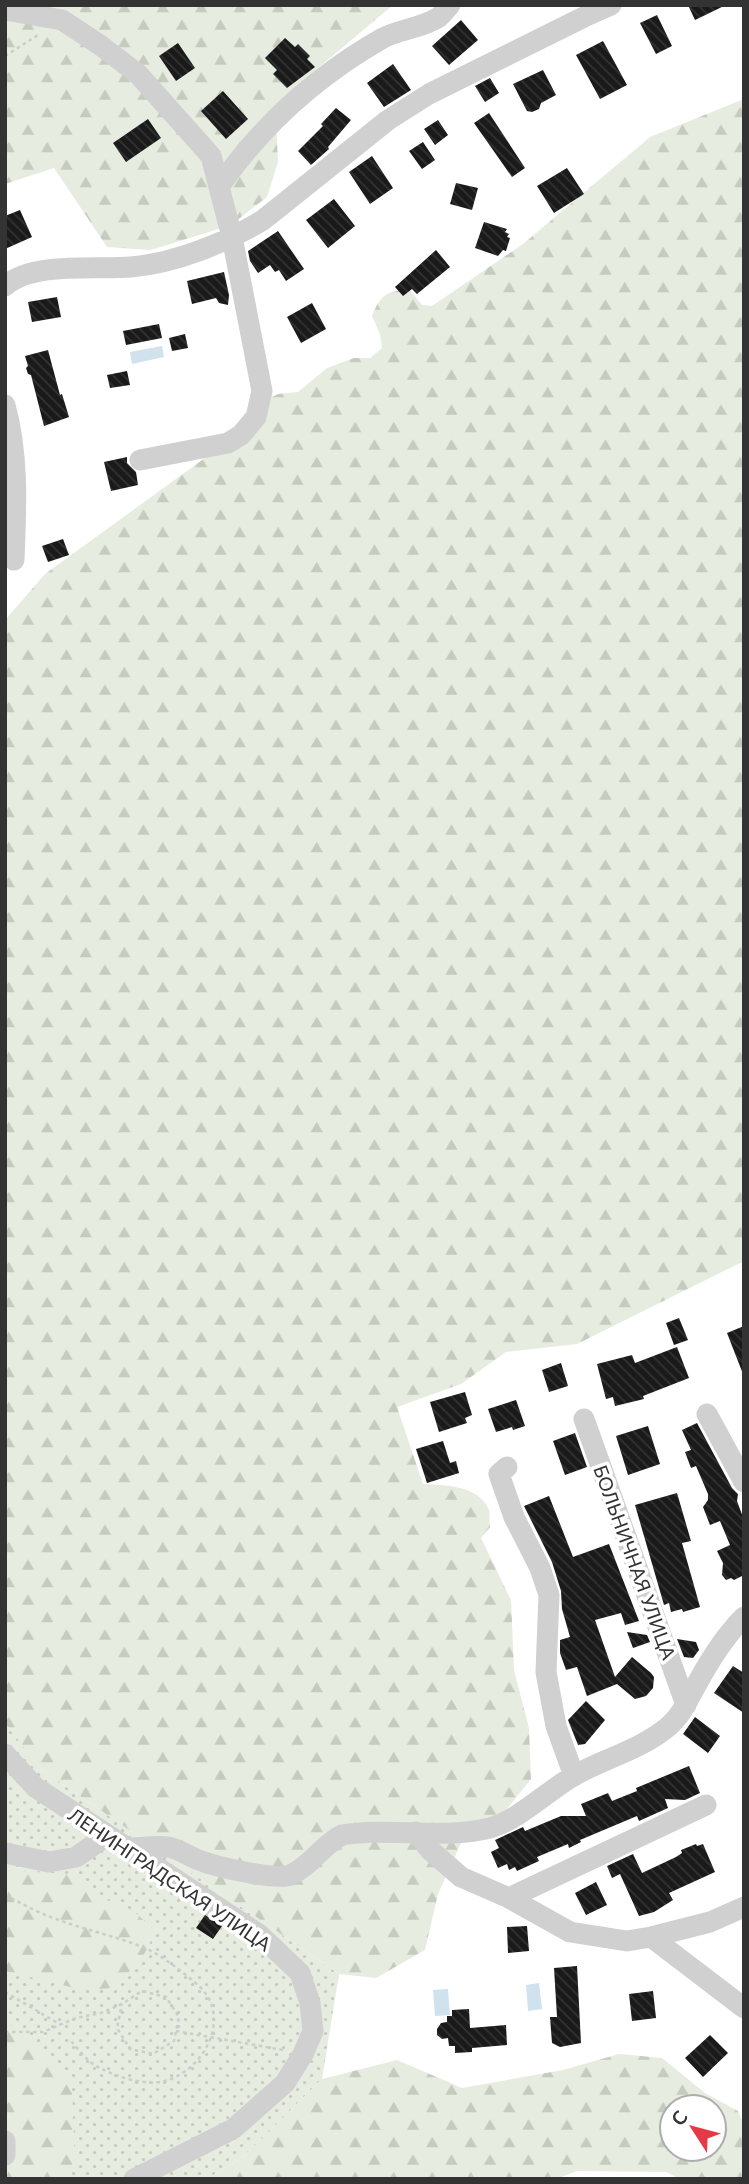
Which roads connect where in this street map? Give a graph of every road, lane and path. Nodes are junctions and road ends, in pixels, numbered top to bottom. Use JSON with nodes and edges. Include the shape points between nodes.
{"nodes":[{"id":1,"x":450,"y":5,"type":"edge"},
{"id":2,"x":611,"y":5,"type":"edge"},
{"id":3,"x":5,"y":10,"type":"edge"},
{"id":4,"x":67,"y":13,"type":"edge"},
{"id":5,"x":5,"y":56,"type":"edge"},
{"id":6,"x":219,"y":187,"type":"junction"},
{"id":7,"x":232,"y":237,"type":"junction"},
{"id":8,"x":8,"y":281,"type":"edge"},
{"id":9,"x":5,"y":405,"type":"edge"},
{"id":10,"x":140,"y":460,"type":"dead end"},
{"id":11,"x":13,"y":560,"type":"dead end"},
{"id":12,"x":707,"y":1414,"type":"dead end"},
{"id":13,"x":584,"y":1419,"type":"dead end"},
{"id":14,"x":507,"y":1467,"type":"dead end"},
{"id":15,"x":744,"y":1482,"type":"edge"},
{"id":16,"x":744,"y":1617,"type":"edge"},
{"id":17,"x":686,"y":1705,"type":"junction"},
{"id":18,"x":5,"y":1754,"type":"edge"},
{"id":19,"x":573,"y":1776,"type":"junction"},
{"id":20,"x":706,"y":1805,"type":"dead end"},
{"id":21,"x":416,"y":1832,"type":"junction"},
{"id":22,"x":108,"y":1835,"type":"junction"},
{"id":23,"x":130,"y":1848,"type":"junction"},
{"id":24,"x":5,"y":1853,"type":"edge"},
{"id":25,"x":5,"y":1895,"type":"edge"},
{"id":26,"x":509,"y":1898,"type":"junction"},
{"id":27,"x":744,"y":1907,"type":"edge"},
{"id":28,"x":651,"y":1937,"type":"junction"},
{"id":29,"x":5,"y":1992,"type":"edge"},
{"id":30,"x":122,"y":2004,"type":"junction"},
{"id":31,"x":744,"y":2008,"type":"edge"},
{"id":32,"x":61,"y":2025,"type":"junction"},
{"id":33,"x":176,"y":2031,"type":"junction"},
{"id":34,"x":5,"y":2032,"type":"edge"},
{"id":35,"x":211,"y":2036,"type":"junction"},
{"id":36,"x":71,"y":2041,"type":"dead end"},
{"id":37,"x":303,"y":2054,"type":"junction"},
{"id":38,"x":5,"y":2141,"type":"edge"},
{"id":39,"x":5,"y":2155,"type":"edge"},
{"id":40,"x":134,"y":2179,"type":"edge"}],
"edges":[{"from":1,"to":6,"type":"street","via":[[438,18],[386,37],[304,94],[243,152]]},
{"from":2,"to":7,"type":"street","via":[[429,94],[378,128],[263,220]]},
{"from":3,"to":4,"type":"street"},
{"from":4,"to":5,"type":"path"},
{"from":4,"to":6,"type":"street","via":[[138,74],[211,156]]},
{"from":6,"to":7,"type":"street"},
{"from":7,"to":8,"type":"street","via":[[182,256],[132,267],[83,266]]},
{"from":7,"to":10,"type":"street","via":[[262,391],[256,417],[228,443]]},
{"from":9,"to":11,"type":"street","via":[[17,496]]},
{"from":12,"to":15,"type":"street"},
{"from":13,"to":17,"type":"street","name":"БОЛЬНИЧНАЯ УЛИЦА"},
{"from":14,"to":19,"type":"street","via":[[499,1474],[549,1595],[546,1672],[556,1726]]},
{"from":16,"to":17,"type":"street","via":[[727,1634]]},
{"from":17,"to":19,"type":"street","via":[[670,1725],[642,1744]]},
{"from":18,"to":22,"type":"street","name":"ЛЕНИНГРАДСКАЯ УЛИЦА","via":[[35,1787]]},
{"from":19,"to":21,"type":"street","via":[[492,1828],[444,1835]]},
{"from":20,"to":26,"type":"street"},
{"from":21,"to":23,"type":"street","via":[[342,1835],[283,1877],[240,1871],[164,1846]]},
{"from":21,"to":26,"type":"street","via":[[461,1877]]},
{"from":22,"to":23,"type":"street","name":"ЛЕНИНГРАДСКАЯ УЛИЦА"},
{"from":22,"to":24,"type":"street","via":[[76,1857],[49,1862]]},
{"from":23,"to":37,"type":"street","name":"ЛЕНИНГРАДСКАЯ УЛИЦА","via":[[260,1935],[300,1973],[313,2031]]},
{"from":25,"to":35,"type":"path","via":[[57,1920],[143,1947],[167,1962],[201,1987],[214,2006]]},
{"from":26,"to":28,"type":"street","via":[[570,1932],[627,1941]]},
{"from":27,"to":28,"type":"street","via":[[710,1922]]},
{"from":28,"to":31,"type":"street"},
{"from":29,"to":32,"type":"path"},
{"from":30,"to":32,"type":"path"},
{"from":30,"to":33,"type":"path","via":[[142,1992],[166,1997],[179,2017]]},
{"from":30,"to":33,"type":"path","via":[[117,2028],[130,2049],[153,2054],[174,2041]]},
{"from":32,"to":34,"type":"path","via":[[43,2032]]},
{"from":33,"to":35,"type":"path"},
{"from":35,"to":36,"type":"path","via":[[191,2068],[165,2081],[135,2081],[96,2067]]},
{"from":35,"to":37,"type":"path"},
{"from":37,"to":40,"type":"street","name":"ЛЕНИНГРАДСКАЯ УЛИЦА","via":[[285,2083],[233,2129]]},
{"from":38,"to":39,"type":"street"}]}
